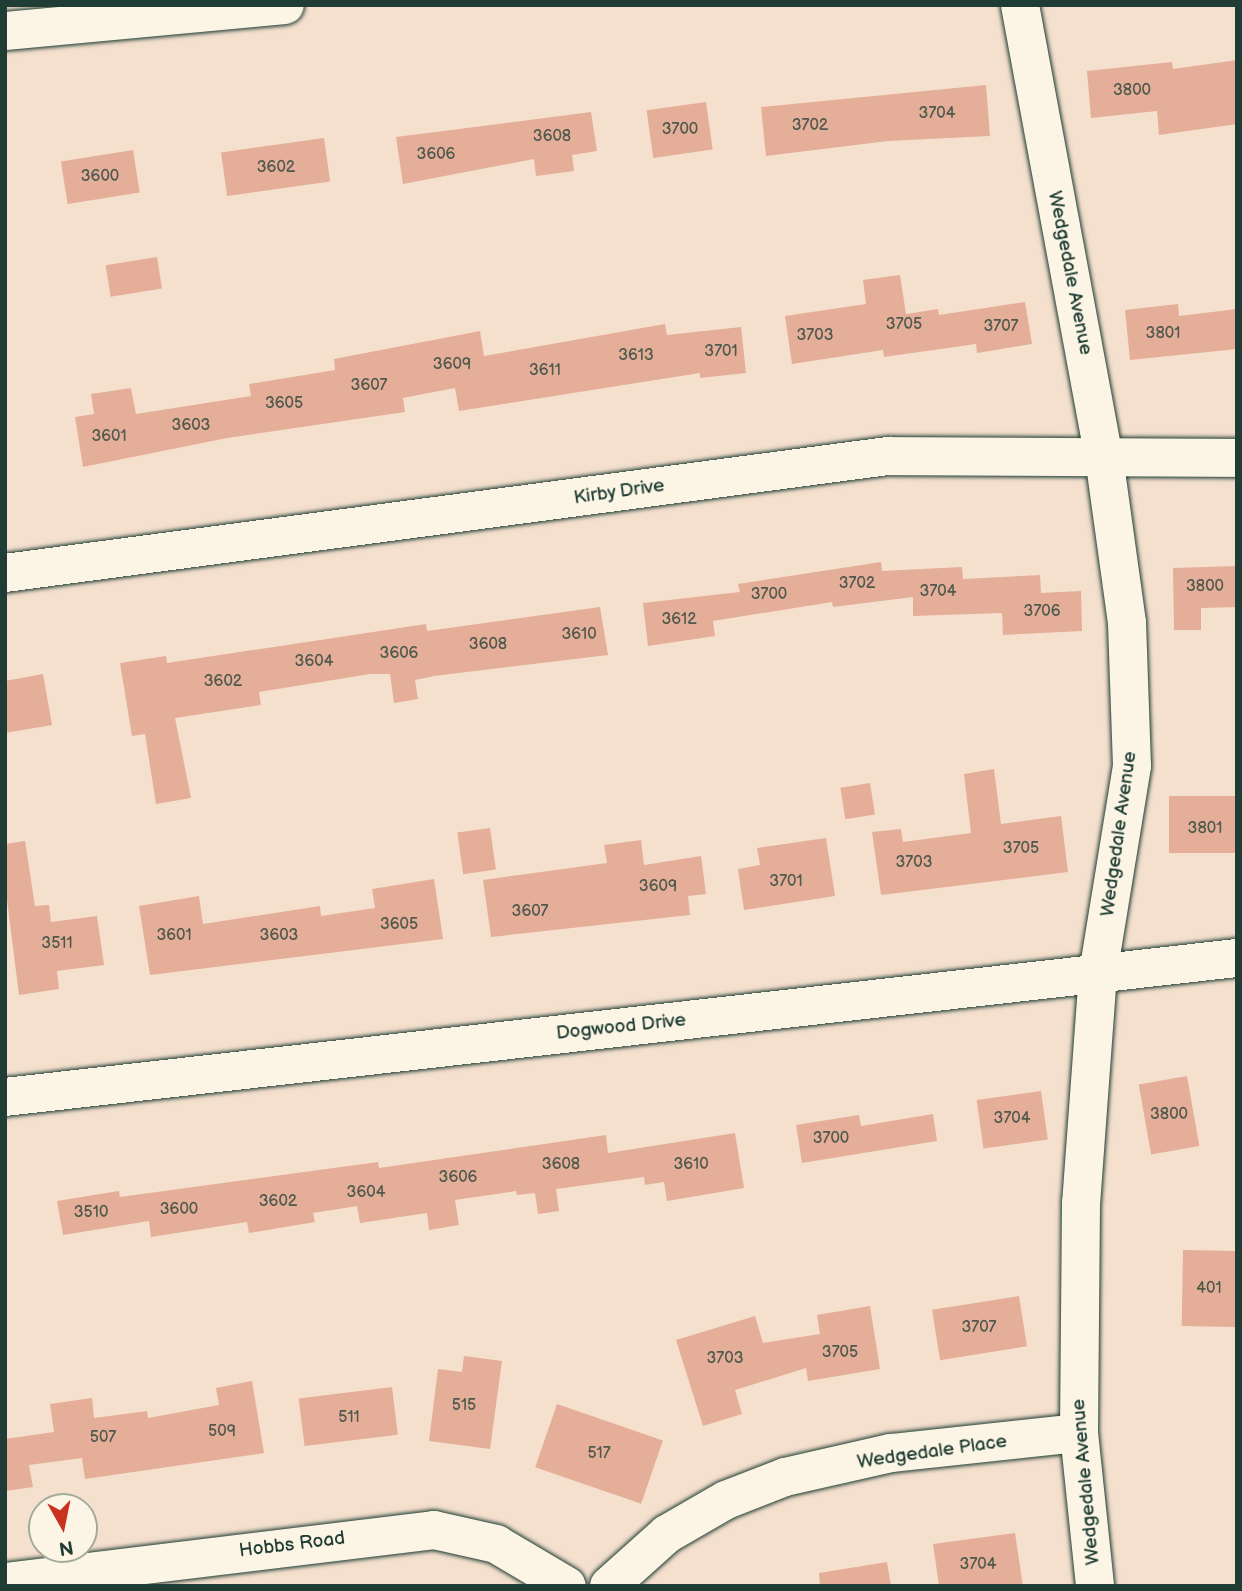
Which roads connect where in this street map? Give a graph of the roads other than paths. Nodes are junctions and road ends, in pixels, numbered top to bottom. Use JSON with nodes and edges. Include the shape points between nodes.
{"nodes":[{"id":1,"x":285,"y":5,"type":"edge"},
{"id":2,"x":1020,"y":5,"type":"edge"},
{"id":3,"x":44,"y":16,"type":"edge"},
{"id":4,"x":5,"y":31,"type":"edge"},
{"id":5,"x":1104,"y":457,"type":"junction"},
{"id":6,"x":1237,"y":458,"type":"edge"},
{"id":7,"x":5,"y":573,"type":"edge"},
{"id":8,"x":1237,"y":958,"type":"edge"},
{"id":9,"x":1098,"y":974,"type":"junction"},
{"id":10,"x":5,"y":1097,"type":"edge"},
{"id":11,"x":1079,"y":1433,"type":"junction"},
{"id":12,"x":5,"y":1582,"type":"edge"},
{"id":13,"x":567,"y":1586,"type":"edge"},
{"id":14,"x":609,"y":1586,"type":"edge"},
{"id":15,"x":1095,"y":1586,"type":"edge"}],
"edges":[{"from":1,"to":3,"type":"street"},
{"from":2,"to":5,"type":"street","name":"Wedgedale Avenue"},
{"from":3,"to":4,"type":"street"},
{"from":5,"to":6,"type":"street","name":"Kirby Drive"},
{"from":5,"to":7,"type":"street","name":"Kirby Drive","via":[[888,456]]},
{"from":5,"to":9,"type":"street","name":"Wedgedale Avenue","via":[[1127,623],[1132,766]]},
{"from":8,"to":9,"type":"street","name":"Dogwood Drive"},
{"from":9,"to":10,"type":"street","name":"Dogwood Drive"},
{"from":9,"to":11,"type":"street","name":"Wedgedale Avenue","via":[[1081,1203]]},
{"from":11,"to":14,"type":"street","name":"Wedgedale Place","via":[[891,1454],[785,1477],[726,1500],[667,1534]]},
{"from":11,"to":15,"type":"street","name":"Wedgedale Avenue"},
{"from":12,"to":13,"type":"street","name":"Hobbs Road","via":[[434,1530],[496,1544]]}]}
